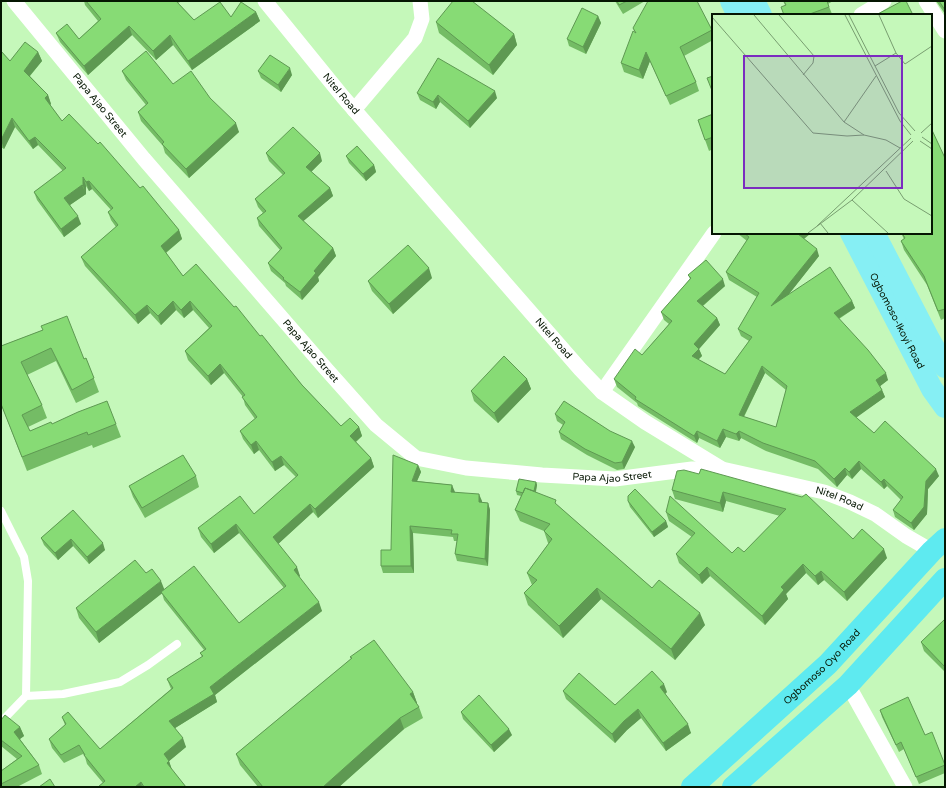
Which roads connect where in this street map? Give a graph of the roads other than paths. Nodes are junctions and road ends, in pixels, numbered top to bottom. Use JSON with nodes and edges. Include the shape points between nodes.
{"nodes":[{"id":1,"x":14,"y":1,"type":"edge"},
{"id":2,"x":265,"y":1,"type":"edge"},
{"id":3,"x":420,"y":1,"type":"edge"},
{"id":4,"x":731,"y":1,"type":"edge"},
{"id":5,"x":754,"y":1,"type":"edge"},
{"id":6,"x":884,"y":1,"type":"edge"},
{"id":7,"x":926,"y":1,"type":"edge"},
{"id":8,"x":738,"y":14,"type":"edge"},
{"id":9,"x":760,"y":14,"type":"edge"},
{"id":10,"x":863,"y":14,"type":"edge"},
{"id":11,"x":945,"y":31,"type":"edge"},
{"id":12,"x":354,"y":110,"type":"junction"},
{"id":13,"x":713,"y":234,"type":"edge"},
{"id":14,"x":852,"y":234,"type":"edge"},
{"id":15,"x":875,"y":234,"type":"edge"},
{"id":16,"x":945,"y":367,"type":"edge"},
{"id":17,"x":602,"y":392,"type":"junction"},
{"id":18,"x":945,"y":407,"type":"edge"},
{"id":19,"x":722,"y":469,"type":"junction"},
{"id":20,"x":1,"y":511,"type":"edge"},
{"id":21,"x":939,"y":545,"type":"edge"},
{"id":22,"x":945,"y":579,"type":"edge"},
{"id":23,"x":177,"y":644,"type":"dead end"},
{"id":24,"x":848,"y":685,"type":"junction"},
{"id":25,"x":26,"y":696,"type":"junction"},
{"id":26,"x":1,"y":722,"type":"edge"},
{"id":27,"x":692,"y":787,"type":"edge"},
{"id":28,"x":733,"y":787,"type":"edge"},
{"id":29,"x":905,"y":787,"type":"edge"}],
"edges":[{"from":1,"to":19,"type":"street","name":"Papa Ajao Street","via":[[144,159],[327,370],[376,425],[416,458],[466,468],[616,479],[692,469]]},
{"from":2,"to":12,"type":"street","name":"Nitel Road"},
{"from":3,"to":12,"type":"street","via":[[422,19],[415,38]]},
{"from":4,"to":8,"type":"main road"},
{"from":5,"to":9,"type":"main road"},
{"from":6,"to":10,"type":"street"},
{"from":7,"to":11,"type":"street"},
{"from":12,"to":17,"type":"street","name":"Nitel Road"},
{"from":13,"to":17,"type":"street"},
{"from":14,"to":18,"type":"main road","name":"Ogbomoso-Ikoyi Road","via":[[932,389]]},
{"from":15,"to":16,"type":"main road","name":"Ogbomoso-Ikoyi Road"},
{"from":17,"to":19,"type":"street","name":"Nitel Road","via":[[645,422]]},
{"from":19,"to":21,"type":"street","name":"Nitel Road","via":[[824,492],[875,514],[906,536]]},
{"from":20,"to":25,"type":"lane","via":[[24,557],[28,581]]},
{"from":21,"to":27,"type":"highway","name":"Ogbomoso Oyo Road","via":[[828,664]]},
{"from":22,"to":24,"type":"highway"},
{"from":23,"to":25,"type":"lane","via":[[120,682],[63,694]]},
{"from":24,"to":28,"type":"highway"},
{"from":24,"to":29,"type":"street"},
{"from":25,"to":26,"type":"lane"}]}
